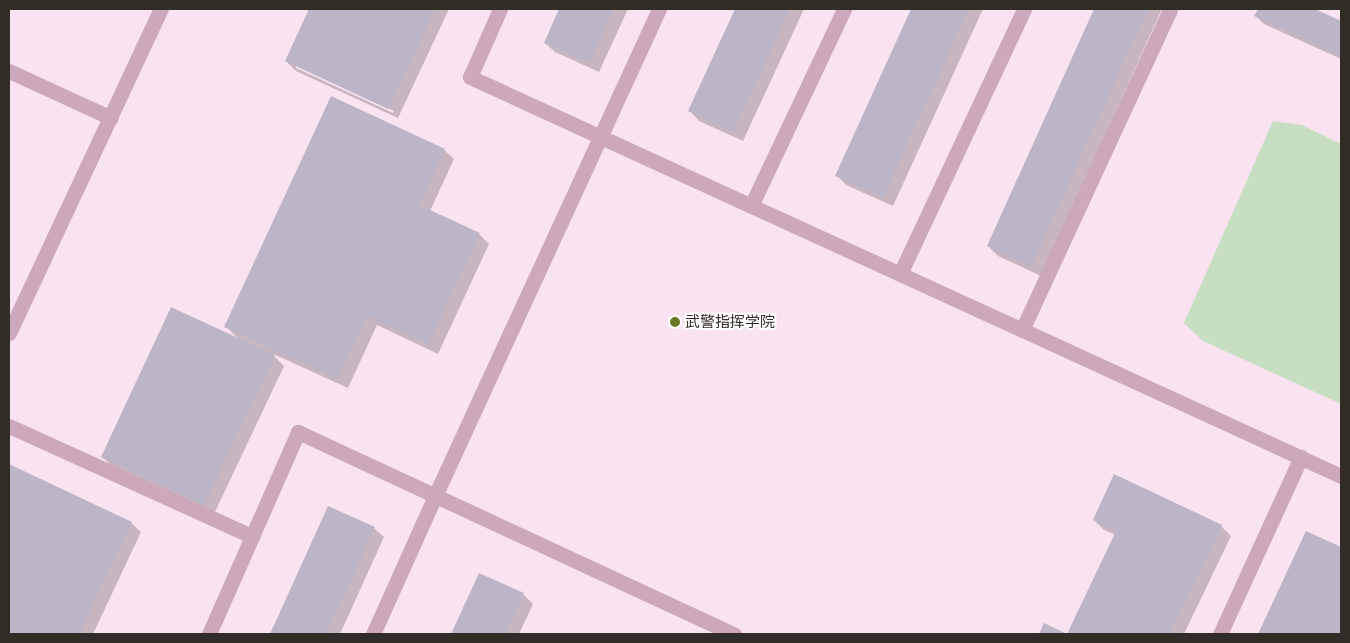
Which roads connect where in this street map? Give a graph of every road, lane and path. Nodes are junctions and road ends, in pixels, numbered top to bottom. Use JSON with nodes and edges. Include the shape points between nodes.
{"nodes":[{"id":1,"x":161,"y":9,"type":"edge"},
{"id":2,"x":500,"y":9,"type":"edge"},
{"id":3,"x":659,"y":9,"type":"edge"},
{"id":4,"x":844,"y":9,"type":"edge"},
{"id":5,"x":1024,"y":9,"type":"edge"},
{"id":6,"x":1170,"y":9,"type":"edge"},
{"id":7,"x":9,"y":70,"type":"edge"},
{"id":8,"x":111,"y":118,"type":"junction"},
{"id":9,"x":600,"y":138,"type":"junction"},
{"id":10,"x":751,"y":206,"type":"junction"},
{"id":11,"x":900,"y":274,"type":"junction"},
{"id":12,"x":1022,"y":330,"type":"junction"},
{"id":13,"x":9,"y":333,"type":"edge"},
{"id":14,"x":9,"y":426,"type":"edge"},
{"id":15,"x":1301,"y":457,"type":"junction"},
{"id":16,"x":1341,"y":476,"type":"edge"},
{"id":17,"x":435,"y":496,"type":"junction"},
{"id":18,"x":252,"y":536,"type":"junction"},
{"id":19,"x":209,"y":634,"type":"edge"},
{"id":20,"x":374,"y":634,"type":"edge"},
{"id":21,"x":734,"y":634,"type":"edge"},
{"id":22,"x":1220,"y":634,"type":"edge"}],
"edges":[{"from":1,"to":8,"type":"lane"},
{"from":2,"to":9,"type":"lane","via":[[470,77]]},
{"from":3,"to":9,"type":"lane"},
{"from":4,"to":10,"type":"lane"},
{"from":5,"to":11,"type":"lane"},
{"from":6,"to":12,"type":"lane"},
{"from":7,"to":8,"type":"lane"},
{"from":8,"to":13,"type":"lane"},
{"from":9,"to":10,"type":"lane"},
{"from":9,"to":17,"type":"lane"},
{"from":10,"to":11,"type":"lane"},
{"from":11,"to":12,"type":"lane"},
{"from":12,"to":15,"type":"lane"},
{"from":14,"to":18,"type":"lane"},
{"from":15,"to":16,"type":"lane"},
{"from":15,"to":22,"type":"lane"},
{"from":17,"to":18,"type":"lane","via":[[298,432]]},
{"from":17,"to":20,"type":"lane"},
{"from":17,"to":21,"type":"lane"},
{"from":18,"to":19,"type":"lane"}]}
